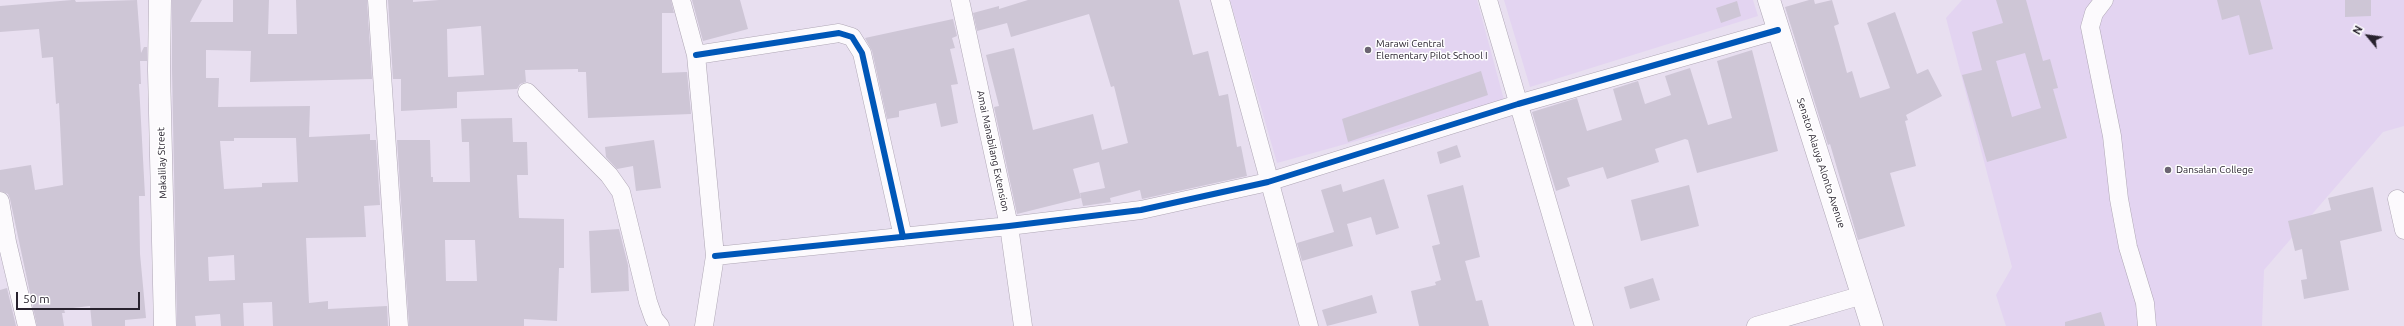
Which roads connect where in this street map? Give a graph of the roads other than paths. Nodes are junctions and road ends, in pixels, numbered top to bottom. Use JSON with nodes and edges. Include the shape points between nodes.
{"nodes":[{"id":1,"x":160,"y":0,"type":"edge"},
{"id":2,"x":377,"y":0,"type":"edge"},
{"id":3,"x":681,"y":0,"type":"edge"},
{"id":4,"x":960,"y":0,"type":"edge"},
{"id":5,"x":1220,"y":0,"type":"edge"},
{"id":6,"x":1488,"y":0,"type":"edge"},
{"id":7,"x":1769,"y":0,"type":"edge"},
{"id":8,"x":2104,"y":0,"type":"edge"},
{"id":9,"x":1778,"y":30,"type":"junction"},
{"id":10,"x":696,"y":55,"type":"junction"},
{"id":11,"x":527,"y":92,"type":"dead end"},
{"id":12,"x":1518,"y":104,"type":"junction"},
{"id":13,"x":1268,"y":182,"type":"junction"},
{"id":14,"x":2397,"y":199,"type":"dead end"},
{"id":15,"x":0,"y":201,"type":"edge"},
{"id":16,"x":1009,"y":226,"type":"junction"},
{"id":17,"x":2404,"y":230,"type":"edge"},
{"id":18,"x":903,"y":237,"type":"junction"},
{"id":19,"x":715,"y":256,"type":"junction"},
{"id":20,"x":1863,"y":295,"type":"junction"},
{"id":21,"x":27,"y":326,"type":"edge"},
{"id":22,"x":165,"y":326,"type":"edge"},
{"id":23,"x":399,"y":326,"type":"edge"},
{"id":24,"x":660,"y":326,"type":"edge"},
{"id":25,"x":704,"y":326,"type":"edge"},
{"id":26,"x":1023,"y":326,"type":"edge"},
{"id":27,"x":1309,"y":326,"type":"edge"},
{"id":28,"x":1584,"y":326,"type":"edge"},
{"id":29,"x":1756,"y":326,"type":"edge"},
{"id":30,"x":1872,"y":326,"type":"edge"},
{"id":31,"x":2147,"y":326,"type":"edge"}],
"edges":[{"from":1,"to":22,"type":"main road","name":"Makalilay Street","via":[[159,70]]},
{"from":2,"to":23,"type":"street"},
{"from":3,"to":10,"type":"street"},
{"from":4,"to":16,"type":"street","name":"Amai Manabilang Extension"},
{"from":5,"to":13,"type":"street"},
{"from":6,"to":12,"type":"street"},
{"from":7,"to":9,"type":"main road","name":"Senator Alauya Alonto Avenue"},
{"from":8,"to":31,"type":"street","via":[[2094,13],[2090,27],[2112,136],[2119,199],[2128,247],[2145,303]]},
{"from":9,"to":12,"type":"street"},
{"from":9,"to":20,"type":"main road","name":"Senator Alauya Alonto Avenue"},
{"from":10,"to":18,"type":"street","via":[[838,33],[852,37],[862,53]]},
{"from":10,"to":19,"type":"street"},
{"from":11,"to":24,"type":"street","via":[[609,175],[621,192],[648,302],[654,319]]},
{"from":12,"to":13,"type":"street"},
{"from":12,"to":28,"type":"street"},
{"from":13,"to":16,"type":"street","via":[[1141,210]]},
{"from":13,"to":27,"type":"street"},
{"from":14,"to":17,"type":"street"},
{"from":15,"to":21,"type":"street"},
{"from":16,"to":18,"type":"street"},
{"from":16,"to":26,"type":"street","name":"Amai Manabilang Extension"},
{"from":18,"to":19,"type":"street"},
{"from":19,"to":25,"type":"street"},
{"from":20,"to":29,"type":"street"},
{"from":20,"to":30,"type":"main road","name":"Senator Alauya Alonto Avenue"}]}
